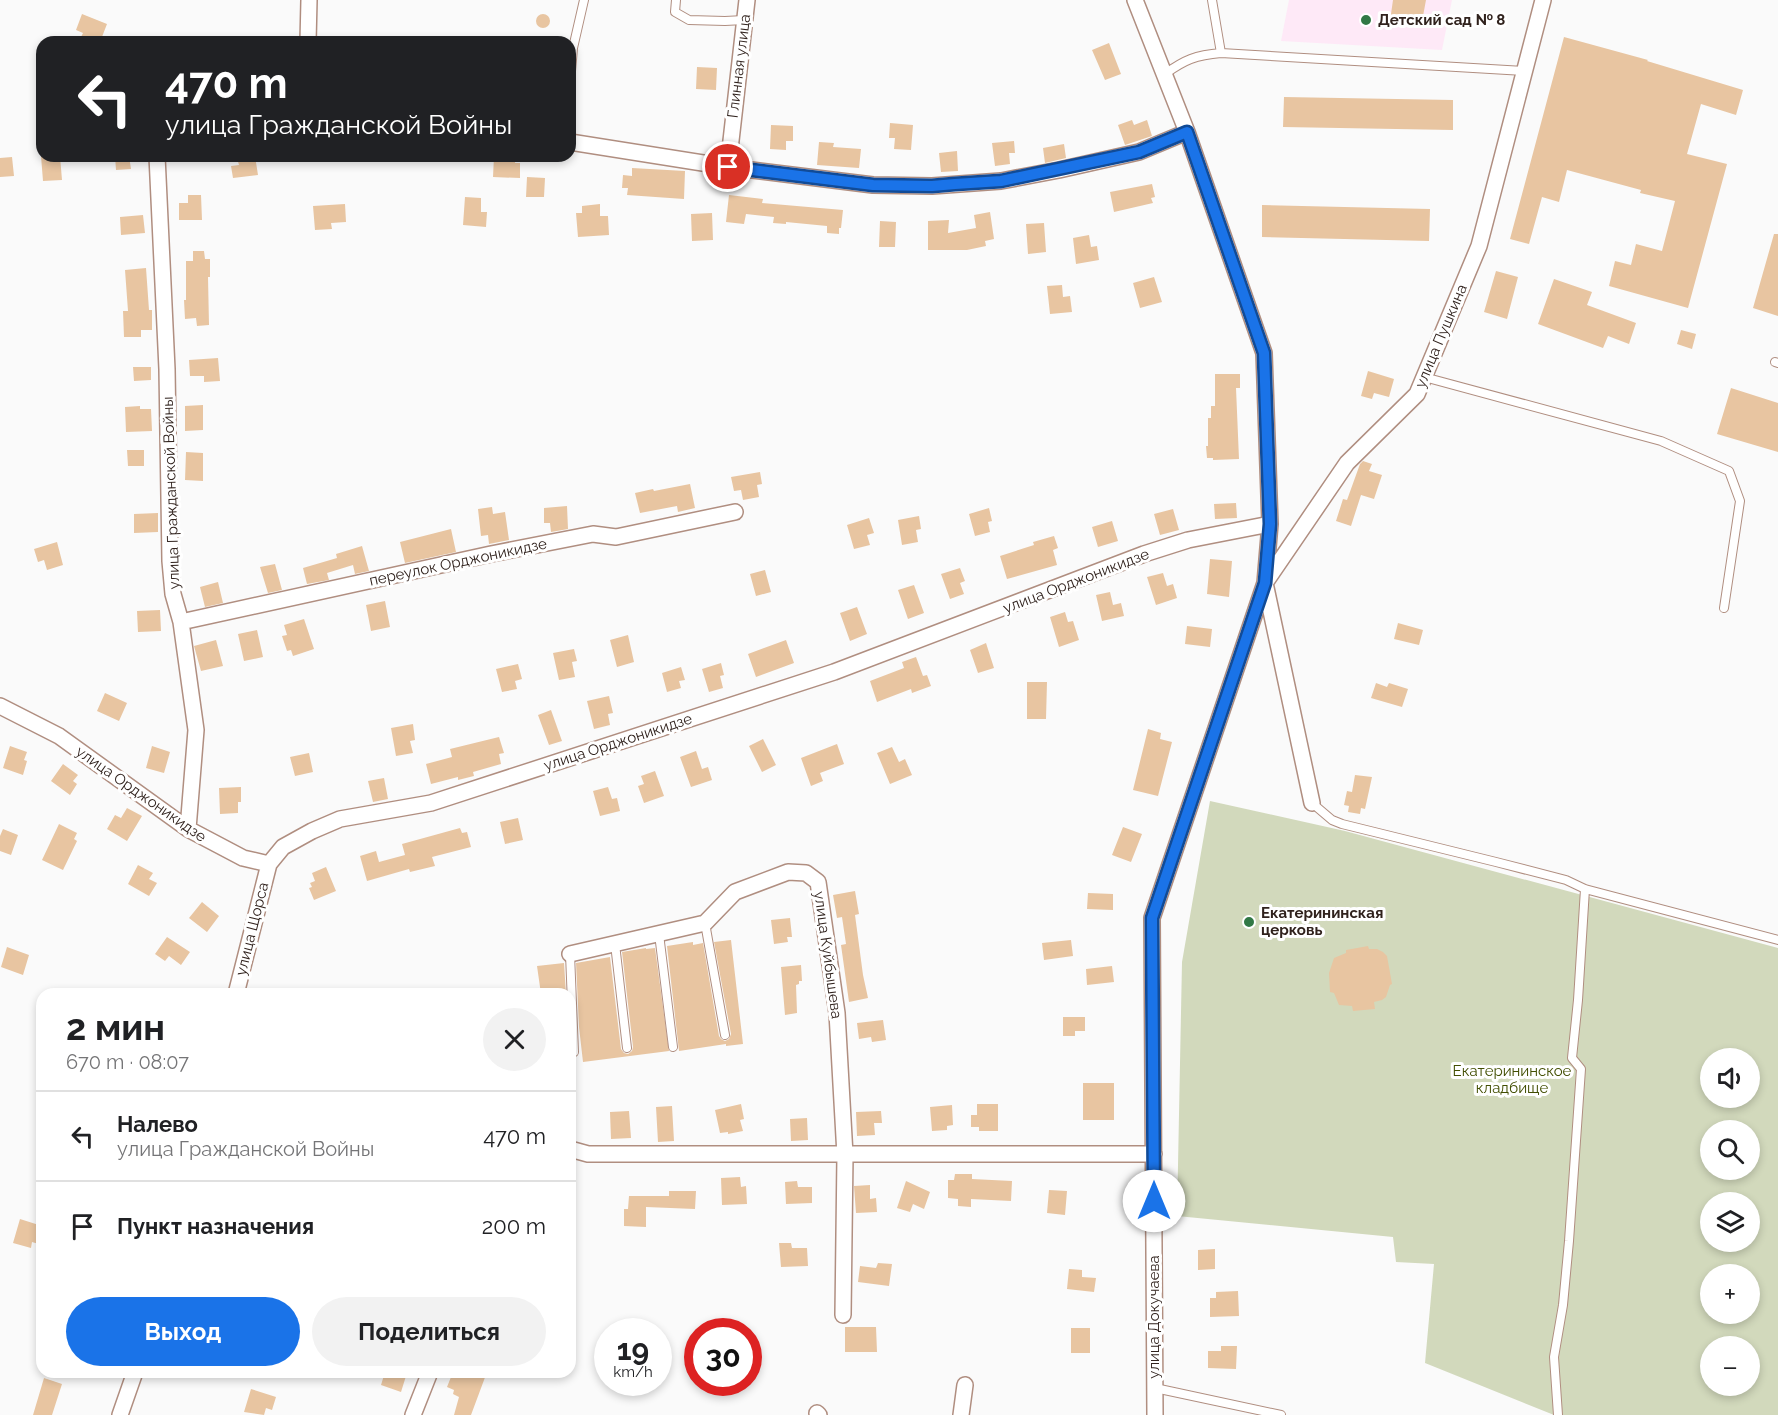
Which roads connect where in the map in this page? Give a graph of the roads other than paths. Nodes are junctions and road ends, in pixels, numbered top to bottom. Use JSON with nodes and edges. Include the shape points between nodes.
{"nodes":[{"id":1,"x":309,"y":0,"type":"edge"},
{"id":2,"x":585,"y":0,"type":"edge"},
{"id":3,"x":676,"y":0,"type":"edge"},
{"id":4,"x":747,"y":0,"type":"edge"},
{"id":5,"x":1135,"y":0,"type":"edge"},
{"id":6,"x":1212,"y":0,"type":"edge"},
{"id":7,"x":1543,"y":0,"type":"edge"},
{"id":8,"x":744,"y":20,"type":"junction"},
{"id":9,"x":308,"y":36,"type":"edge"},
{"id":10,"x":576,"y":36,"type":"edge"},
{"id":11,"x":1221,"y":53,"type":"junction"},
{"id":12,"x":1524,"y":72,"type":"junction"},
{"id":13,"x":1165,"y":74,"type":"junction"},
{"id":14,"x":1187,"y":132,"type":"junction"},
{"id":15,"x":576,"y":143,"type":"edge"},
{"id":16,"x":157,"y":162,"type":"edge"},
{"id":17,"x":728,"y":167,"type":"junction"},
{"id":18,"x":1424,"y":377,"type":"junction"},
{"id":19,"x":735,"y":512,"type":"dead end"},
{"id":20,"x":1270,"y":524,"type":"junction"},
{"id":21,"x":1265,"y":583,"type":"junction"},
{"id":22,"x":1724,"y":608,"type":"dead end"},
{"id":23,"x":182,"y":622,"type":"junction"},
{"id":24,"x":0,"y":706,"type":"edge"},
{"id":25,"x":1312,"y":803,"type":"joint"},
{"id":26,"x":188,"y":829,"type":"junction"},
{"id":27,"x":269,"y":864,"type":"junction"},
{"id":28,"x":1585,"y":889,"type":"junction"},
{"id":29,"x":705,"y":923,"type":"junction"},
{"id":30,"x":659,"y":934,"type":"junction"},
{"id":31,"x":1778,"y":940,"type":"edge"},
{"id":32,"x":615,"y":944,"type":"junction"},
{"id":33,"x":570,"y":954,"type":"joint"},
{"id":34,"x":238,"y":988,"type":"edge"},
{"id":35,"x":571,"y":988,"type":"edge"},
{"id":36,"x":725,"y":1035,"type":"dead end"},
{"id":37,"x":673,"y":1047,"type":"dead end"},
{"id":38,"x":627,"y":1048,"type":"dead end"},
{"id":39,"x":576,"y":1151,"type":"edge"},
{"id":40,"x":588,"y":1154,"type":"junction"},
{"id":41,"x":1154,"y":1154,"type":"junction"},
{"id":42,"x":845,"y":1155,"type":"junction"},
{"id":43,"x":576,"y":1159,"type":"edge"},
{"id":44,"x":843,"y":1315,"type":"dead end"},
{"id":45,"x":133,"y":1378,"type":"edge"},
{"id":46,"x":428,"y":1378,"type":"edge"},
{"id":47,"x":965,"y":1385,"type":"dead end"},
{"id":48,"x":1155,"y":1388,"type":"junction"},
{"id":49,"x":120,"y":1415,"type":"edge"},
{"id":50,"x":413,"y":1415,"type":"edge"},
{"id":51,"x":961,"y":1415,"type":"edge"},
{"id":52,"x":1155,"y":1415,"type":"edge"},
{"id":53,"x":1281,"y":1415,"type":"edge"},
{"id":54,"x":1558,"y":1415,"type":"edge"}],
"edges":[{"from":1,"to":9,"type":"street"},
{"from":2,"to":10,"type":"lane"},
{"from":3,"to":8,"type":"lane","via":[[675,12],[688,20]]},
{"from":4,"to":8,"type":"street","name":"Глинная улица"},
{"from":5,"to":13,"type":"street","name":"улица Докучаева"},
{"from":6,"to":11,"type":"lane"},
{"from":7,"to":12,"type":"street","name":"улица Пушкина"},
{"from":8,"to":17,"type":"street","name":"Глинная улица"},
{"from":11,"to":12,"type":"lane"},
{"from":11,"to":13,"type":"lane","via":[[1183,61]]},
{"from":12,"to":18,"type":"street","name":"улица Пушкина","via":[[1479,246]]},
{"from":13,"to":14,"type":"street","name":"улица Докучаева"},
{"from":14,"to":17,"type":"street","via":[[1139,152],[1001,181],[873,185]]},
{"from":14,"to":20,"type":"street","name":"улица Докучаева","via":[[1264,353]]},
{"from":15,"to":17,"type":"street"},
{"from":16,"to":23,"type":"street","name":"улица Гражданской Войны","via":[[167,369],[170,561],[173,594]]},
{"from":18,"to":21,"type":"street","name":"улица Пушкина","via":[[1417,394],[1347,463]]},
{"from":18,"to":22,"type":"lane","via":[[1661,441],[1729,471],[1740,501]]},
{"from":19,"to":23,"type":"street","name":"переулок Орджоникидзе","via":[[616,537],[582,536]]},
{"from":20,"to":21,"type":"street","name":"улица Докучаева"},
{"from":20,"to":27,"type":"street","name":"улица Орджоникидзе","via":[[1188,540],[1144,554],[834,672],[431,803],[340,819],[283,847]]},
{"from":21,"to":25,"type":"street"},
{"from":21,"to":41,"type":"street","name":"улица Докучаева","via":[[1152,918]]},
{"from":23,"to":26,"type":"street","name":"улица Гражданской Войны","via":[[196,730]]},
{"from":24,"to":26,"type":"street","name":"улица Орджоникидзе","via":[[58,736]]},
{"from":25,"to":28,"type":"lane","via":[[1342,825],[1566,880]]},
{"from":26,"to":27,"type":"street","name":"улица Орджоникидзе","via":[[243,858]]},
{"from":27,"to":34,"type":"street","name":"улица Щорса"},
{"from":28,"to":31,"type":"lane"},
{"from":28,"to":54,"type":"lane","via":[[1572,1058],[1581,1069],[1563,1305],[1554,1357]]},
{"from":29,"to":30,"type":"street"},
{"from":29,"to":36,"type":"lane"},
{"from":29,"to":42,"type":"street","name":"улица Куйбышева","via":[[735,892],[788,872],[806,873],[818,882],[837,1013]]},
{"from":30,"to":32,"type":"street"},
{"from":30,"to":37,"type":"lane"},
{"from":32,"to":33,"type":"street"},
{"from":32,"to":38,"type":"lane"},
{"from":33,"to":35,"type":"lane"},
{"from":39,"to":40,"type":"street"},
{"from":40,"to":42,"type":"street"},
{"from":40,"to":43,"type":"street"},
{"from":41,"to":42,"type":"street"},
{"from":41,"to":48,"type":"street","name":"улица Докучаева"},
{"from":42,"to":44,"type":"street","name":"улица Куйбышева"},
{"from":45,"to":49,"type":"street"},
{"from":46,"to":50,"type":"street"},
{"from":47,"to":51,"type":"street"},
{"from":48,"to":52,"type":"street","name":"улица Докучаева"},
{"from":48,"to":53,"type":"lane"}]}
